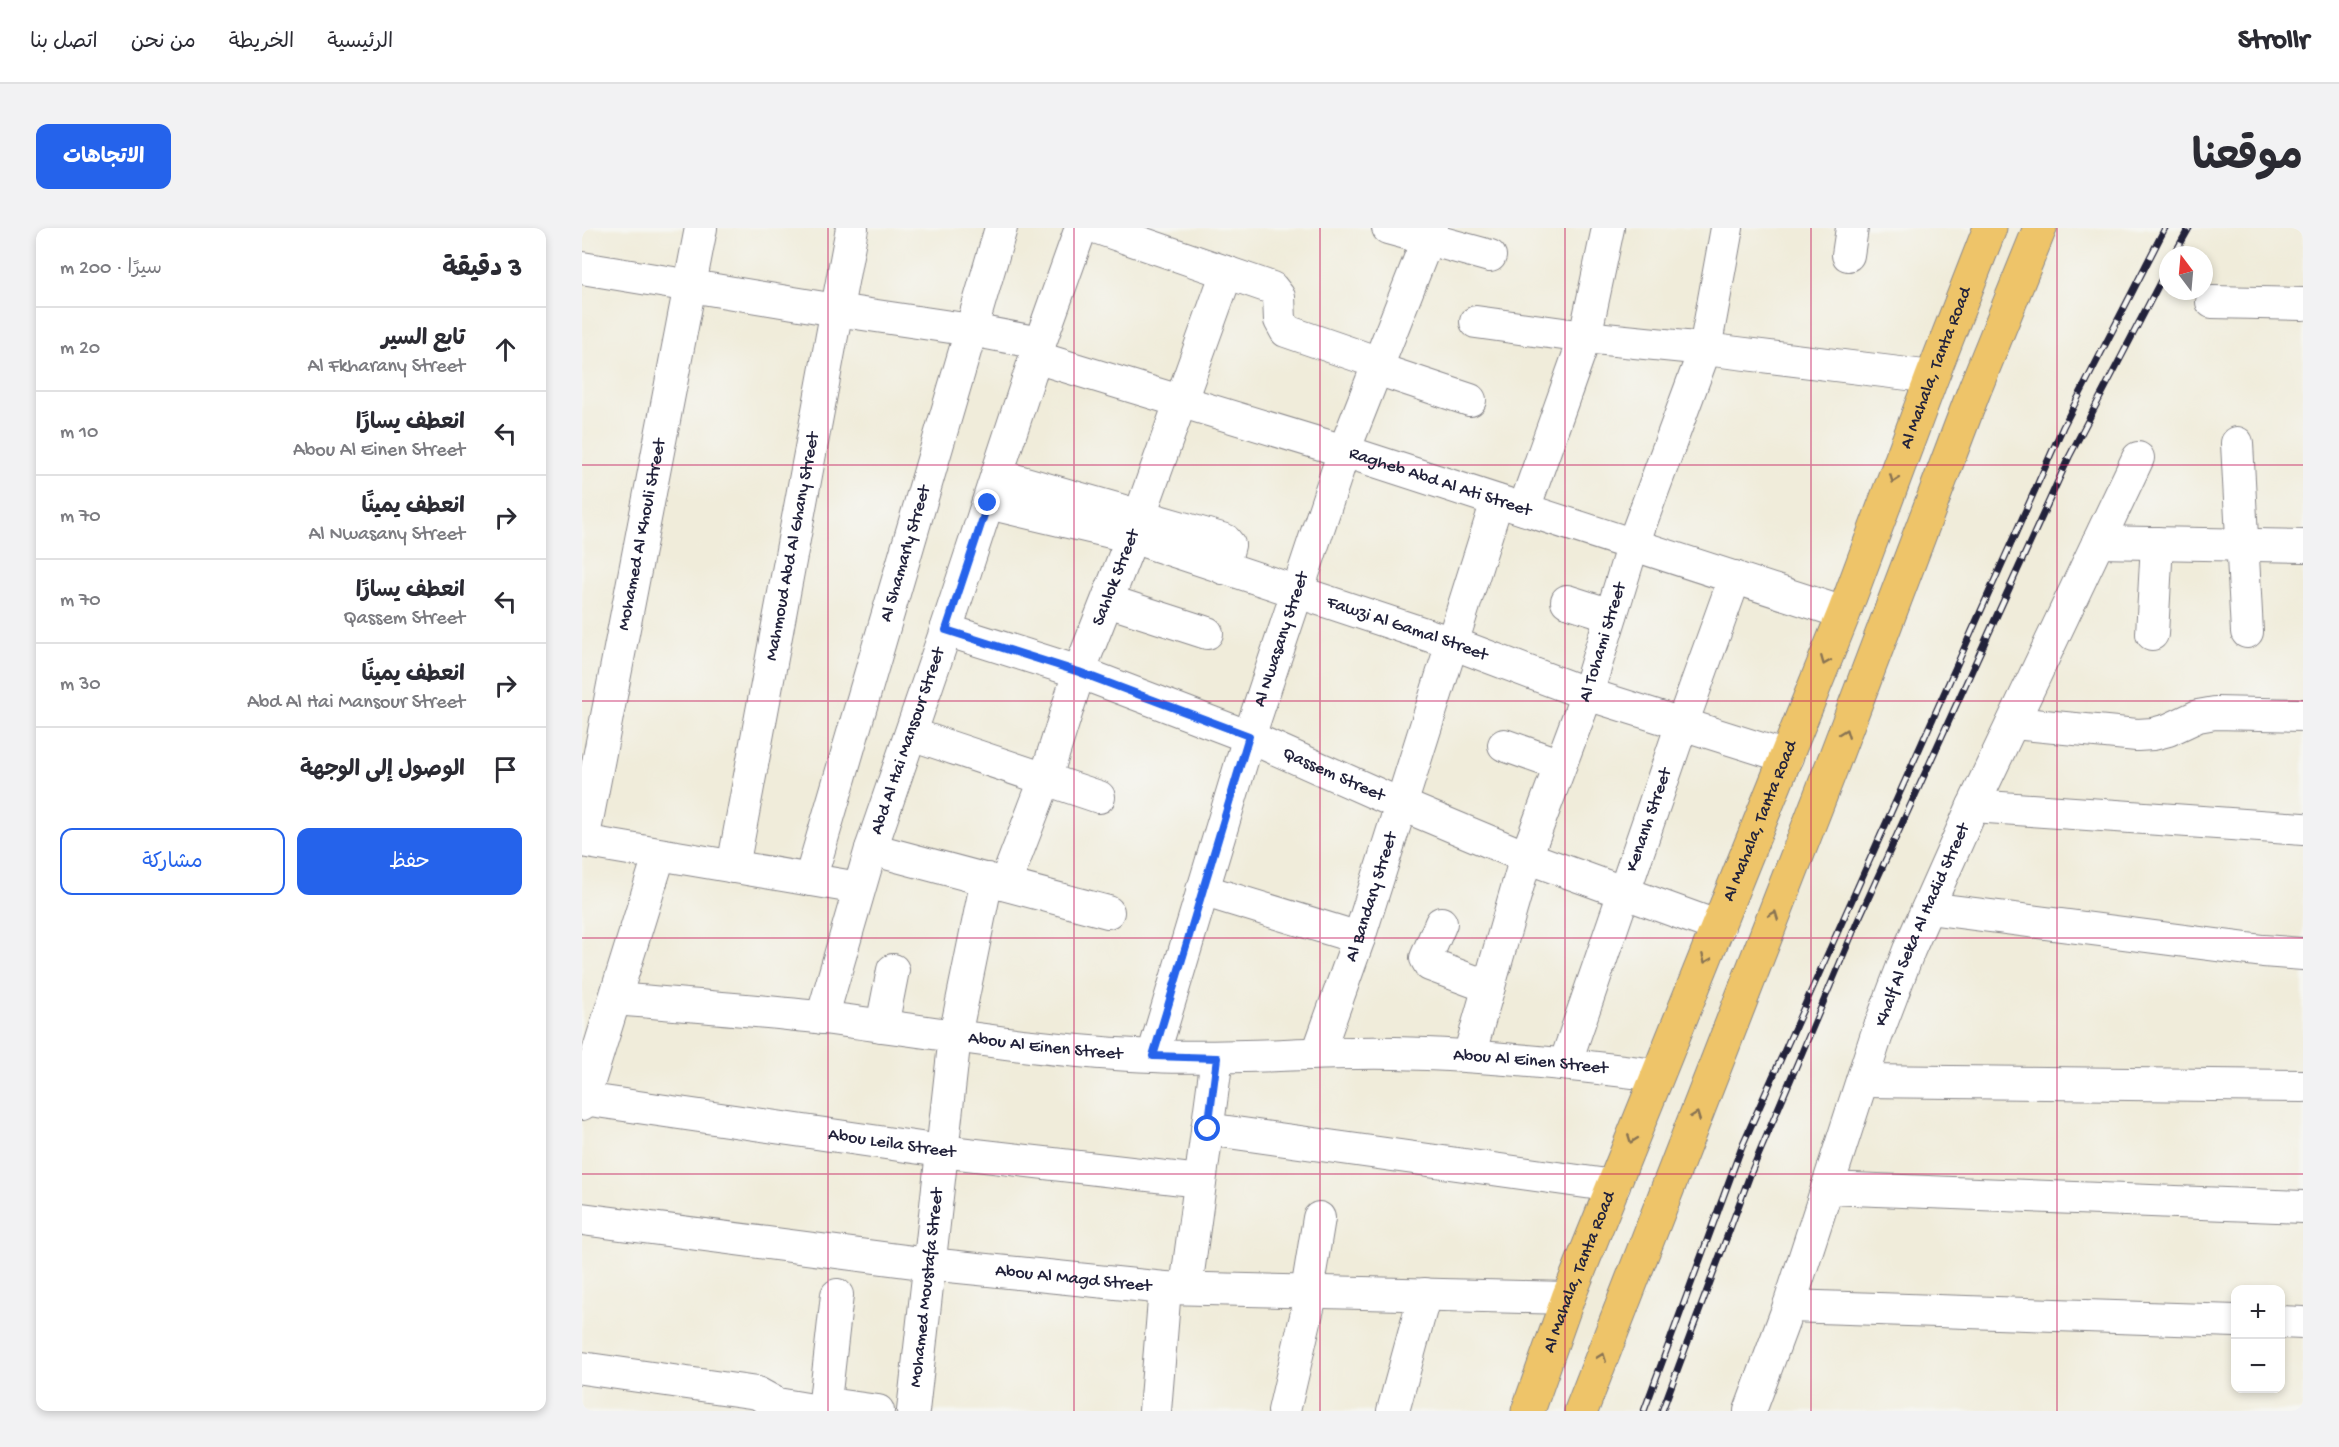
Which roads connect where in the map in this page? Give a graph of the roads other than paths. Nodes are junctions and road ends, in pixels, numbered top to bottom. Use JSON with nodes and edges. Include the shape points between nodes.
{"nodes":[{"id":1,"x":701,"y":228,"type":"edge"},
{"id":2,"x":852,"y":228,"type":"edge"},
{"id":3,"x":1001,"y":228,"type":"edge"},
{"id":4,"x":1081,"y":228,"type":"edge"},
{"id":5,"x":1098,"y":228,"type":"edge"},
{"id":6,"x":1388,"y":228,"type":"edge"},
{"id":7,"x":1608,"y":228,"type":"edge"},
{"id":8,"x":1727,"y":228,"type":"edge"},
{"id":9,"x":1990,"y":228,"type":"edge"},
{"id":10,"x":2040,"y":228,"type":"edge"},
{"id":11,"x":1430,"y":233,"type":"edge"},
{"id":12,"x":1490,"y":256,"type":"dead end"},
{"id":13,"x":582,"y":268,"type":"edge"},
{"id":14,"x":1227,"y":272,"type":"junction"},
{"id":15,"x":690,"y":285,"type":"junction"},
{"id":16,"x":2212,"y":302,"type":"dead end"},
{"id":17,"x":2303,"y":304,"type":"edge"},
{"id":18,"x":836,"y":310,"type":"junction"},
{"id":19,"x":1476,"y":322,"type":"dead end"},
{"id":20,"x":971,"y":330,"type":"junction"},
{"id":21,"x":1585,"y":337,"type":"junction"},
{"id":22,"x":1705,"y":348,"type":"junction"},
{"id":23,"x":1038,"y":350,"type":"junction"},
{"id":24,"x":1378,"y":366,"type":"junction"},
{"id":25,"x":1932,"y":377,"type":"junction"},
{"id":26,"x":1470,"y":400,"type":"dead end"},
{"id":27,"x":1181,"y":401,"type":"junction"},
{"id":28,"x":2237,"y":443,"type":"dead end"},
{"id":29,"x":1344,"y":451,"type":"junction"},
{"id":30,"x":2138,"y":458,"type":"dead end"},
{"id":31,"x":993,"y":489,"type":"junction"},
{"id":32,"x":1511,"y":505,"type":"junction"},
{"id":33,"x":1136,"y":526,"type":"junction"},
{"id":34,"x":2098,"y":542,"type":"junction"},
{"id":35,"x":2157,"y":543,"type":"junction"},
{"id":36,"x":1633,"y":544,"type":"junction"},
{"id":37,"x":2242,"y":545,"type":"junction"},
{"id":38,"x":2303,"y":546,"type":"edge"},
{"id":39,"x":1735,"y":578,"type":"junction"},
{"id":40,"x":1298,"y":591,"type":"junction"},
{"id":41,"x":1108,"y":601,"type":"junction"},
{"id":42,"x":1567,"y":601,"type":"dead end"},
{"id":43,"x":1844,"y":613,"type":"junction"},
{"id":44,"x":1611,"y":615,"type":"junction"},
{"id":45,"x":946,"y":630,"type":"junction"},
{"id":46,"x":2247,"y":632,"type":"dead end"},
{"id":47,"x":1207,"y":633,"type":"dead end"},
{"id":48,"x":2152,"y":634,"type":"dead end"},
{"id":49,"x":1452,"y":643,"type":"junction"},
{"id":50,"x":1079,"y":672,"type":"junction"},
{"id":51,"x":1587,"y":694,"type":"junction"},
{"id":52,"x":2303,"y":715,"type":"edge"},
{"id":53,"x":2013,"y":723,"type":"junction"},
{"id":54,"x":1682,"y":724,"type":"junction"},
{"id":55,"x":911,"y":734,"type":"junction"},
{"id":56,"x":1249,"y":736,"type":"junction"},
{"id":57,"x":1504,"y":746,"type":"dead end"},
{"id":58,"x":1787,"y":757,"type":"junction"},
{"id":59,"x":1560,"y":765,"type":"junction"},
{"id":60,"x":1045,"y":780,"type":"junction"},
{"id":61,"x":1099,"y":797,"type":"dead end"},
{"id":62,"x":1402,"y":805,"type":"junction"},
{"id":63,"x":1973,"y":806,"type":"junction"},
{"id":64,"x":2303,"y":829,"type":"edge"},
{"id":65,"x":583,"y":841,"type":"edge"},
{"id":66,"x":871,"y":849,"type":"junction"},
{"id":67,"x":659,"y":856,"type":"junction"},
{"id":68,"x":1526,"y":857,"type":"junction"},
{"id":69,"x":733,"y":867,"type":"junction"},
{"id":70,"x":810,"y":880,"type":"junction"},
{"id":71,"x":996,"y":882,"type":"junction"},
{"id":72,"x":860,"y":888,"type":"junction"},
{"id":73,"x":1202,"y":890,"type":"junction"},
{"id":74,"x":1626,"y":892,"type":"junction"},
{"id":75,"x":1928,"y":908,"type":"junction"},
{"id":76,"x":1108,"y":912,"type":"dead end"},
{"id":77,"x":1442,"y":922,"type":"dead end"},
{"id":78,"x":1719,"y":927,"type":"junction"},
{"id":79,"x":1359,"y":938,"type":"junction"},
{"id":80,"x":2303,"y":954,"type":"edge"},
{"id":81,"x":892,"y":970,"type":"dead end"},
{"id":82,"x":1489,"y":987,"type":"junction"},
{"id":83,"x":616,"y":999,"type":"junction"},
{"id":84,"x":822,"y":1018,"type":"junction"},
{"id":85,"x":882,"y":1026,"type":"junction"},
{"id":86,"x":955,"y":1036,"type":"junction"},
{"id":87,"x":1318,"y":1053,"type":"junction"},
{"id":88,"x":1153,"y":1056,"type":"junction"},
{"id":89,"x":1469,"y":1056,"type":"junction"},
{"id":90,"x":1217,"y":1058,"type":"junction"},
{"id":91,"x":1565,"y":1064,"type":"junction"},
{"id":92,"x":1657,"y":1075,"type":"junction"},
{"id":93,"x":1862,"y":1081,"type":"junction"},
{"id":94,"x":2303,"y":1086,"type":"edge"},
{"id":95,"x":583,"y":1101,"type":"edge"},
{"id":96,"x":1208,"y":1129,"type":"junction"},
{"id":97,"x":941,"y":1151,"type":"junction"},
{"id":98,"x":1200,"y":1181,"type":"junction"},
{"id":99,"x":1614,"y":1186,"type":"junction"},
{"id":100,"x":1827,"y":1188,"type":"junction"},
{"id":101,"x":2303,"y":1207,"type":"edge"},
{"id":102,"x":1319,"y":1218,"type":"dead end"},
{"id":103,"x":582,"y":1219,"type":"edge"},
{"id":104,"x":929,"y":1264,"type":"junction"},
{"id":105,"x":1175,"y":1288,"type":"junction"},
{"id":106,"x":1309,"y":1291,"type":"junction"},
{"id":107,"x":1425,"y":1294,"type":"junction"},
{"id":108,"x":837,"y":1296,"type":"dead end"},
{"id":109,"x":1568,"y":1298,"type":"junction"},
{"id":110,"x":1789,"y":1306,"type":"junction"},
{"id":111,"x":2231,"y":1321,"type":"edge"},
{"id":112,"x":2285,"y":1322,"type":"edge"},
{"id":113,"x":2303,"y":1323,"type":"edge"},
{"id":114,"x":582,"y":1368,"type":"edge"},
{"id":115,"x":824,"y":1410,"type":"edge"},
{"id":116,"x":878,"y":1411,"type":"edge"},
{"id":117,"x":913,"y":1411,"type":"edge"},
{"id":118,"x":1155,"y":1411,"type":"edge"},
{"id":119,"x":1284,"y":1411,"type":"edge"},
{"id":120,"x":1393,"y":1411,"type":"edge"},
{"id":121,"x":1528,"y":1411,"type":"edge"},
{"id":122,"x":1581,"y":1411,"type":"edge"},
{"id":123,"x":1750,"y":1411,"type":"edge"}],
"edges":[{"from":1,"to":15,"type":"street","name":"Mohamed Al Khouli Street"},
{"from":2,"to":18,"type":"street","name":"Mahmoud Abd Al Ghany Street"},
{"from":3,"to":20,"type":"street","name":"Al Shamarly Street"},
{"from":4,"to":23,"type":"street","name":"Abd Al Hai Mansour Street"},
{"from":5,"to":14,"type":"street"},
{"from":6,"to":11,"type":"street"},
{"from":7,"to":21,"type":"street","name":"Al Bandary Street"},
{"from":8,"to":22,"type":"street","name":"Al Tohami Street"},
{"from":9,"to":25,"type":"main road","name":"Al Mahala, Tanta Road"},
{"from":122,"to":10,"type":"main road","one_way":true},
{"from":11,"to":12,"type":"street"},
{"from":11,"to":24,"type":"street","name":"Al Nwasany Street"},
{"from":13,"to":15,"type":"street","name":"Ragheb Abd Al Ati Street"},
{"from":14,"to":24,"type":"street","via":[[1277,292],[1280,320],[1286,331]]},
{"from":14,"to":27,"type":"street","name":"Sahlok Street"},
{"from":15,"to":18,"type":"street","name":"Ragheb Abd Al Ati Street"},
{"from":15,"to":65,"type":"street","name":"Mohamed Al Khouli Street"},
{"from":16,"to":17,"type":"street"},
{"from":18,"to":20,"type":"street","name":"Ragheb Abd Al Ati Street"},
{"from":18,"to":69,"type":"street","name":"Mahmoud Abd Al Ghany Street"},
{"from":19,"to":21,"type":"street"},
{"from":20,"to":23,"type":"street","name":"Ragheb Abd Al Ati Street"},
{"from":20,"to":70,"type":"street","name":"Al Shamarly Street"},
{"from":21,"to":22,"type":"street"},
{"from":21,"to":32,"type":"street","name":"Al Bandary Street"},
{"from":22,"to":25,"type":"street"},
{"from":22,"to":36,"type":"street","name":"Al Tohami Street"},
{"from":23,"to":27,"type":"street","name":"Ragheb Abd Al Ati Street"},
{"from":23,"to":31,"type":"street","name":"Abd Al Hai Mansour Street"},
{"from":24,"to":26,"type":"street"},
{"from":24,"to":29,"type":"street","name":"Al Nwasany Street"},
{"from":25,"to":43,"type":"main road","name":"Al Mahala, Tanta Road","one_way":true},
{"from":27,"to":29,"type":"street","name":"Ragheb Abd Al Ati Street"},
{"from":27,"to":33,"type":"street","name":"Sahlok Street"},
{"from":28,"to":37,"type":"street"},
{"from":29,"to":32,"type":"street","name":"Ragheb Abd Al Ati Street"},
{"from":29,"to":40,"type":"street","name":"Al Nwasany Street"},
{"from":30,"to":34,"type":"street","name":"Khalf Al Seka Al Hadid Street"},
{"from":31,"to":33,"type":"street","name":"Fawzi Al Gamal Street"},
{"from":31,"to":45,"type":"street","name":"Abd Al Hai Mansour Street"},
{"from":32,"to":36,"type":"street","name":"Ragheb Abd Al Ati Street"},
{"from":32,"to":49,"type":"street","name":"Al Bandary Street"},
{"from":33,"to":40,"type":"street","name":"Fawzi Al Gamal Street","via":[[1223,568]]},
{"from":33,"to":41,"type":"street","name":"Sahlok Street"},
{"from":34,"to":35,"type":"street"},
{"from":34,"to":53,"type":"street","name":"Khalf Al Seka Al Hadid Street"},
{"from":35,"to":37,"type":"street"},
{"from":35,"to":48,"type":"street"},
{"from":36,"to":39,"type":"street","name":"Ragheb Abd Al Ati Street"},
{"from":36,"to":44,"type":"street","name":"Al Tohami Street"},
{"from":37,"to":38,"type":"street"},
{"from":37,"to":46,"type":"street"},
{"from":39,"to":43,"type":"street","name":"Ragheb Abd Al Ati Street"},
{"from":39,"to":54,"type":"street","name":"Kenanh Street"},
{"from":40,"to":49,"type":"street","name":"Fawzi Al Gamal Street"},
{"from":40,"to":56,"type":"street","name":"Al Nwasany Street"},
{"from":41,"to":47,"type":"street"},
{"from":41,"to":50,"type":"street","name":"Sahlok Street"},
{"from":42,"to":44,"type":"street"},
{"from":43,"to":58,"type":"main road","name":"Al Mahala, Tanta Road","one_way":true},
{"from":44,"to":51,"type":"street","name":"Al Tohami Street"},
{"from":45,"to":50,"type":"street","name":"Qassem Street"},
{"from":45,"to":55,"type":"street","name":"Abd Al Hai Mansour Street"},
{"from":49,"to":51,"type":"street","name":"Fawzi Al Gamal Street"},
{"from":49,"to":62,"type":"street","name":"Al Bandary Street"},
{"from":50,"to":56,"type":"street","name":"Qassem Street"},
{"from":50,"to":60,"type":"street","name":"Sahlok Street"},
{"from":51,"to":54,"type":"street","name":"Fawzi Al Gamal Street"},
{"from":51,"to":59,"type":"street","name":"Al Tohami Street"},
{"from":52,"to":53,"type":"street","via":[[2215,713],[2168,730],[2137,735]]},
{"from":53,"to":63,"type":"street","name":"Khalf Al Seka Al Hadid Street"},
{"from":54,"to":58,"type":"street","name":"Fawzi Al Gamal Street"},
{"from":54,"to":74,"type":"street","name":"Kenanh Street"},
{"from":55,"to":60,"type":"street"},
{"from":55,"to":66,"type":"street","name":"Abd Al Hai Mansour Street"},
{"from":56,"to":62,"type":"street","name":"Qassem Street"},
{"from":56,"to":73,"type":"street","name":"Al Nwasany Street"},
{"from":57,"to":59,"type":"street"},
{"from":58,"to":78,"type":"main road","name":"Al Mahala, Tanta Road"},
{"from":59,"to":68,"type":"street","name":"Al Tohami Street"},
{"from":60,"to":61,"type":"street"},
{"from":60,"to":71,"type":"street","name":"Sahlok Street"},
{"from":62,"to":68,"type":"street","name":"Qassem Street"},
{"from":62,"to":79,"type":"street","name":"Al Bandary Street"},
{"from":63,"to":64,"type":"street"},
{"from":63,"to":75,"type":"street","name":"Khalf Al Seka Al Hadid Street"},
{"from":65,"to":67,"type":"street"},
{"from":66,"to":71,"type":"street"},
{"from":66,"to":72,"type":"street","name":"Abd Al Hai Mansour Street"},
{"from":67,"to":69,"type":"street"},
{"from":67,"to":83,"type":"street"},
{"from":68,"to":74,"type":"street","name":"Qassem Street"},
{"from":68,"to":82,"type":"street","name":"Al Tohami Street"},
{"from":69,"to":70,"type":"street"},
{"from":70,"to":72,"type":"street"},
{"from":71,"to":76,"type":"street"},
{"from":71,"to":86,"type":"street","name":"Mohamed Moustafa Street"},
{"from":72,"to":84,"type":"street","name":"Abd Al Hai Mansour Street"},
{"from":73,"to":79,"type":"street"},
{"from":73,"to":88,"type":"street","name":"Al Nwasany Street"},
{"from":74,"to":78,"type":"street","name":"Qassem Street"},
{"from":74,"to":91,"type":"street","name":"Kenanh Street"},
{"from":75,"to":80,"type":"street"},
{"from":75,"to":93,"type":"street","name":"Khalf Al Seka Al Hadid Street","via":[[1891,993]]},
{"from":77,"to":82,"type":"street","via":[[1427,962]]},
{"from":78,"to":92,"type":"main road","name":"Al Mahala, Tanta Road","one_way":true},
{"from":79,"to":87,"type":"street","name":"Al Bandary Street"},
{"from":81,"to":85,"type":"street"},
{"from":82,"to":89,"type":"street","name":"Al Tohami Street"},
{"from":83,"to":84,"type":"street","name":"Abou Al Einen Street"},
{"from":83,"to":95,"type":"street"},
{"from":84,"to":85,"type":"street","name":"Abou Al Einen Street"},
{"from":85,"to":86,"type":"street","name":"Abou Al Einen Street"},
{"from":86,"to":88,"type":"street","name":"Abou Al Einen Street"},
{"from":86,"to":97,"type":"street","name":"Mohamed Moustafa Street"},
{"from":87,"to":89,"type":"street","name":"Abou Al Einen Street"},
{"from":87,"to":90,"type":"street","name":"Abou Al Einen Street"},
{"from":88,"to":90,"type":"street","name":"Abou Al Einen Street"},
{"from":89,"to":91,"type":"street","name":"Abou Al Einen Street"},
{"from":90,"to":96,"type":"street"},
{"from":91,"to":92,"type":"street","name":"Abou Al Einen Street"},
{"from":92,"to":99,"type":"main road","name":"Al Mahala, Tanta Road","one_way":true},
{"from":93,"to":94,"type":"street"},
{"from":93,"to":100,"type":"street","name":"Khalf Al Seka Al Hadid Street"},
{"from":95,"to":97,"type":"street","name":"Abou Leila Street"},
{"from":96,"to":98,"type":"street"},
{"from":96,"to":99,"type":"street"},
{"from":97,"to":98,"type":"street","name":"Abou Leila Street"},
{"from":97,"to":104,"type":"street","name":"Mohamed Moustafa Street"},
{"from":98,"to":105,"type":"street"},
{"from":99,"to":109,"type":"main road","name":"Al Mahala, Tanta Road"},
{"from":100,"to":101,"type":"street"},
{"from":100,"to":110,"type":"street","name":"Khalf Al Seka Al Hadid Street"},
{"from":102,"to":106,"type":"street"},
{"from":103,"to":104,"type":"street","name":"Abou Al Magd Street"},
{"from":104,"to":105,"type":"street","name":"Abou Al Magd Street"},
{"from":104,"to":117,"type":"street","name":"Mohamed Moustafa Street"},
{"from":105,"to":106,"type":"street","name":"Abou Al Magd Street"},
{"from":105,"to":118,"type":"street"},
{"from":106,"to":107,"type":"street","name":"Abou Al Magd Street"},
{"from":106,"to":119,"type":"street"},
{"from":107,"to":109,"type":"street","name":"Abou Al Magd Street"},
{"from":107,"to":120,"type":"street"},
{"from":108,"to":115,"type":"street"},
{"from":109,"to":121,"type":"main road","name":"Al Mahala, Tanta Road"},
{"from":110,"to":111,"type":"street"},
{"from":110,"to":123,"type":"street","name":"Khalf Al Seka Al Hadid Street"},
{"from":112,"to":113,"type":"street"},
{"from":114,"to":115,"type":"street","via":[[757,1394],[777,1404]]},
{"from":115,"to":116,"type":"street","via":[[835,1406]]}]}
